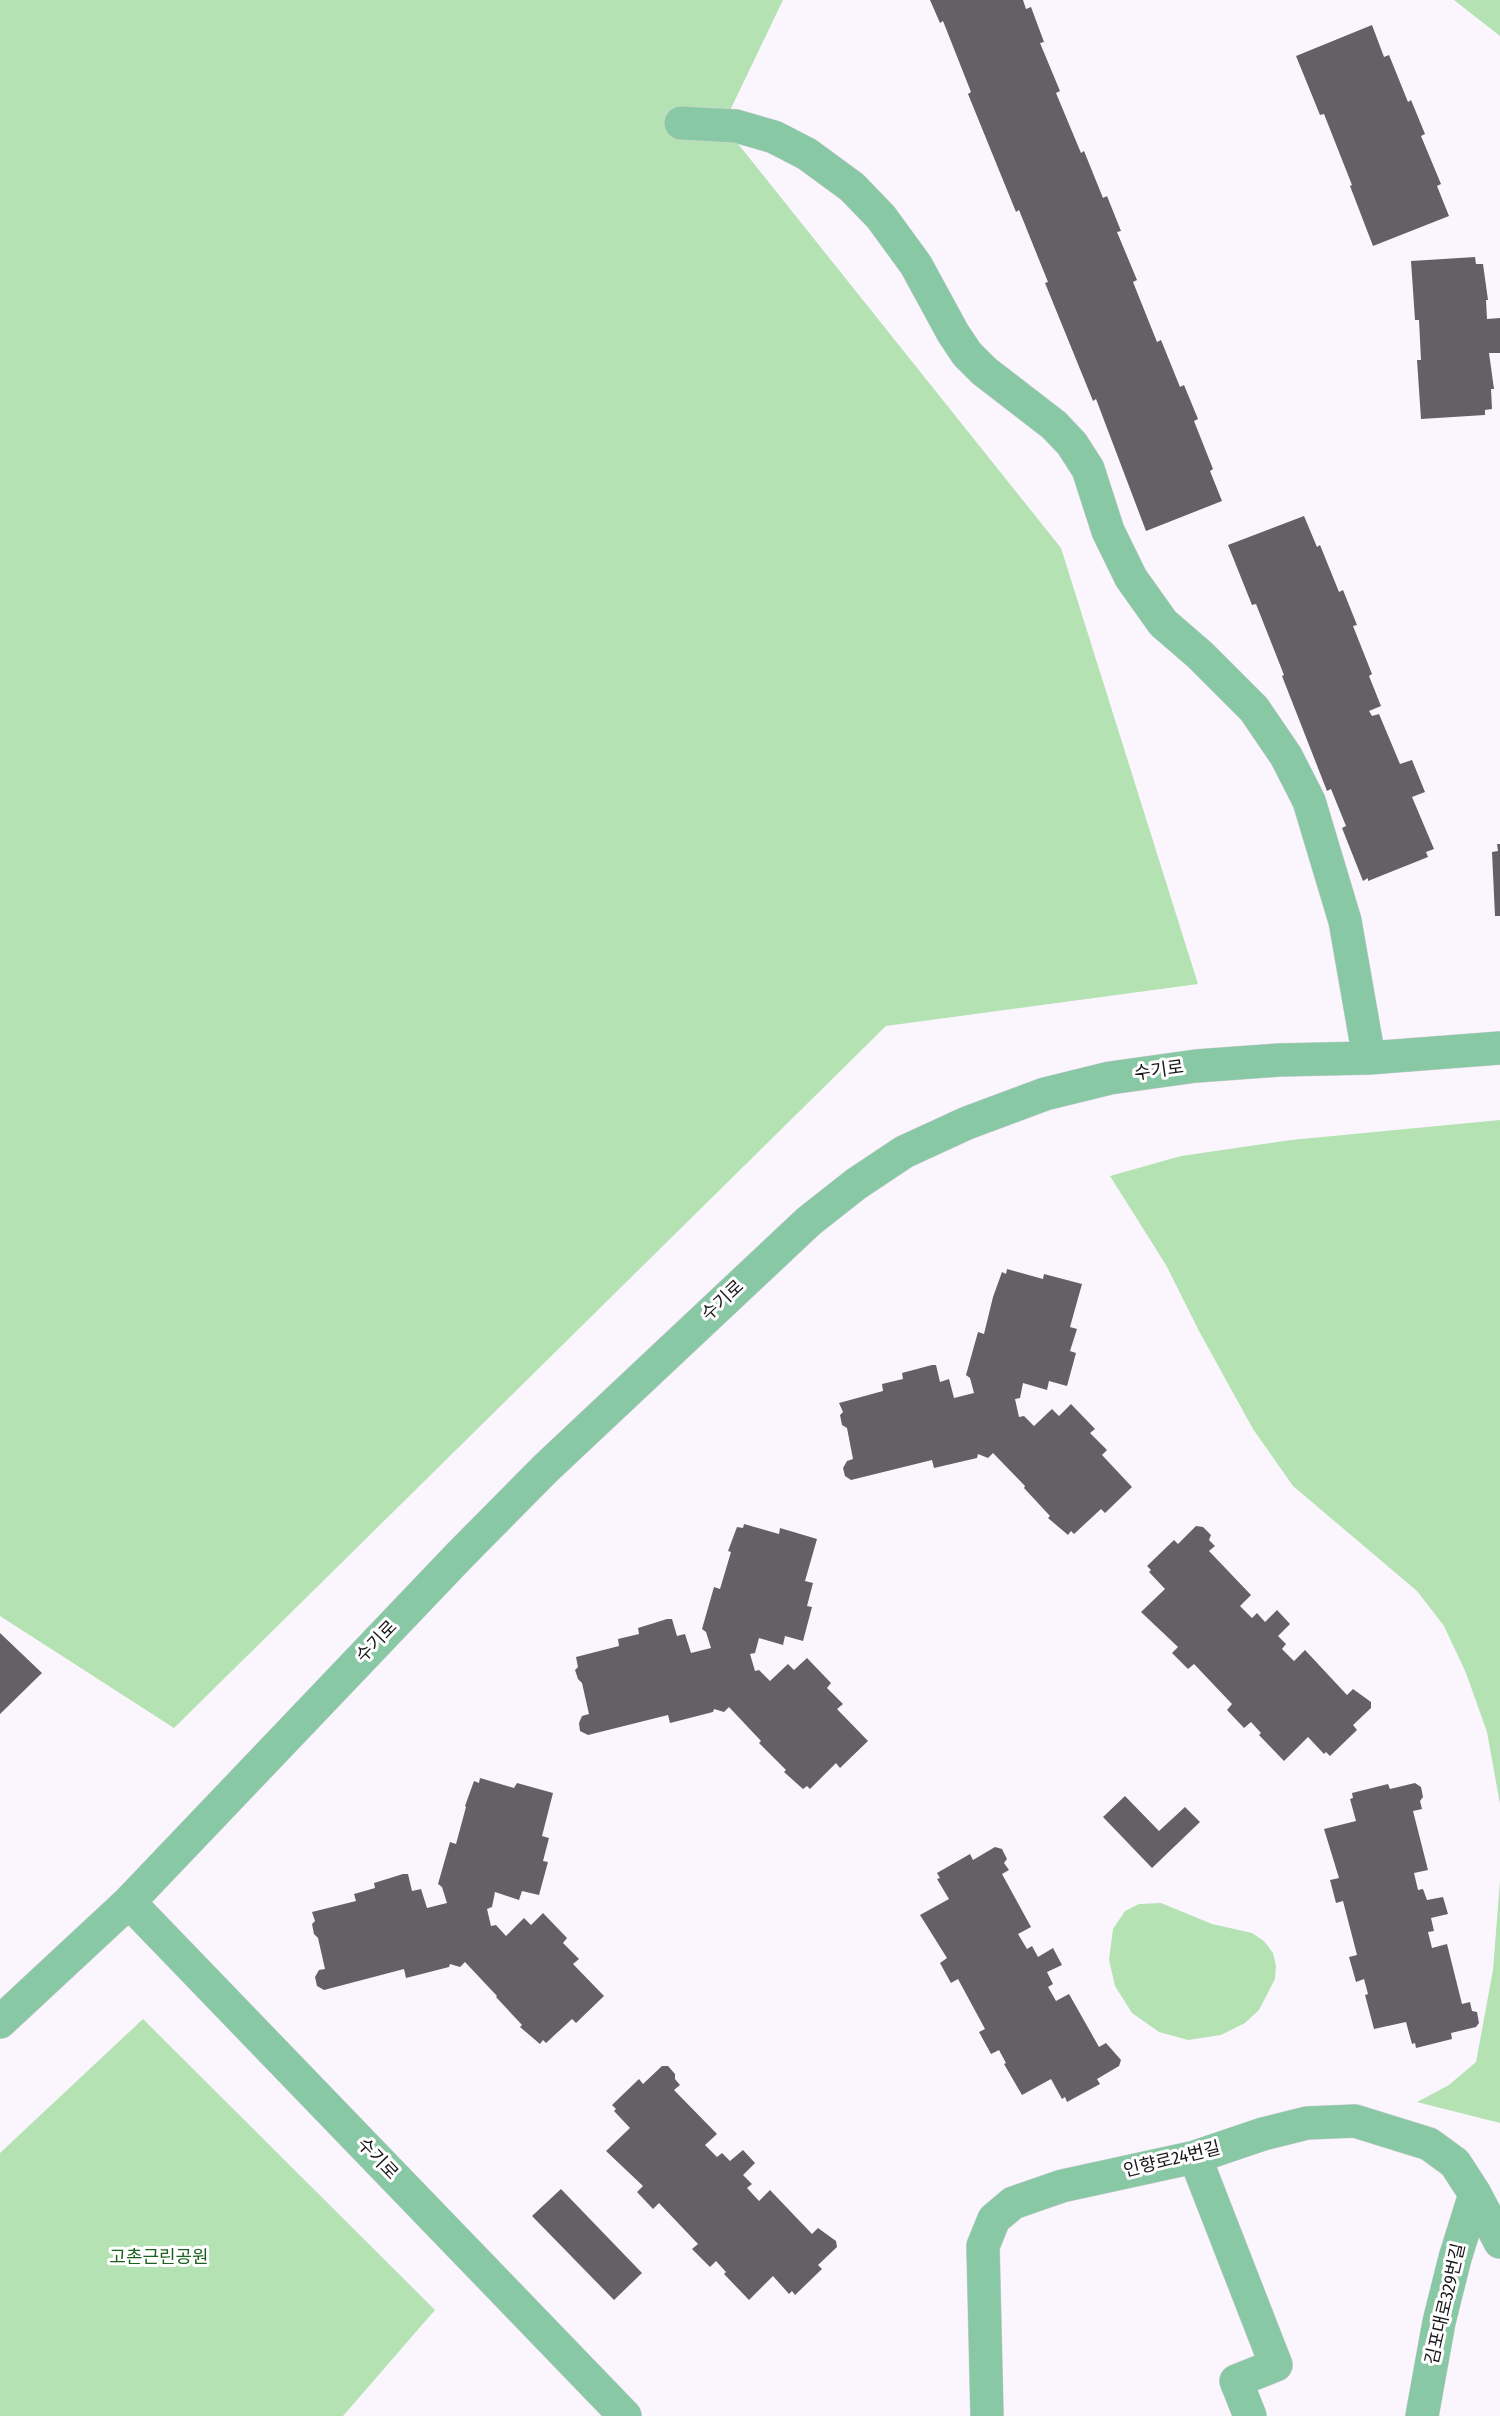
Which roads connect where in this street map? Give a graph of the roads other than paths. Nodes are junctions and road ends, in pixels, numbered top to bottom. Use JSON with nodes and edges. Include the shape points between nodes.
{"nodes":[{"id":1,"x":681,"y":123,"type":"dead end"},
{"id":2,"x":1500,"y":1048,"type":"edge"},
{"id":3,"x":1369,"y":1058,"type":"junction"},
{"id":4,"x":129,"y":1902,"type":"junction"},
{"id":5,"x":0,"y":2022,"type":"edge"},
{"id":6,"x":1196,"y":2157,"type":"junction"},
{"id":7,"x":1475,"y":2194,"type":"junction"},
{"id":8,"x":1500,"y":2242,"type":"edge"},
{"id":9,"x":625,"y":2416,"type":"edge"},
{"id":10,"x":987,"y":2416,"type":"edge"},
{"id":11,"x":1250,"y":2416,"type":"edge"},
{"id":12,"x":1422,"y":2416,"type":"edge"}],
"edges":[{"from":1,"to":3,"type":"street","via":[[736,126],[774,137],[807,154],[852,187],[881,217],[916,265],[967,354],[1072,444],[1088,469],[1108,531],[1141,594],[1163,623],[1254,709],[1286,756],[1309,801],[1345,921]]},
{"from":2,"to":3,"type":"street","name":"수기로"},
{"from":3,"to":4,"type":"street","name":"수기로","via":[[1196,1066],[1110,1078],[1045,1094],[967,1123],[914,1147],[856,1184],[809,1221],[545,1469]]},
{"from":4,"to":5,"type":"street","name":"수기로"},
{"from":4,"to":9,"type":"street","name":"수기로"},
{"from":6,"to":7,"type":"street","name":"인향로24번길","via":[[1307,2123],[1355,2121],[1429,2144],[1455,2163]]},
{"from":6,"to":10,"type":"street","name":"인향로24번길","via":[[1062,2186],[1013,2204],[994,2219],[982,2246]]},
{"from":6,"to":11,"type":"street","via":[[1276,2365],[1236,2381]]},
{"from":7,"to":8,"type":"street","name":"인향로24번길"},
{"from":7,"to":12,"type":"street","name":"김포대로329번길","via":[[1439,2322]]}]}
